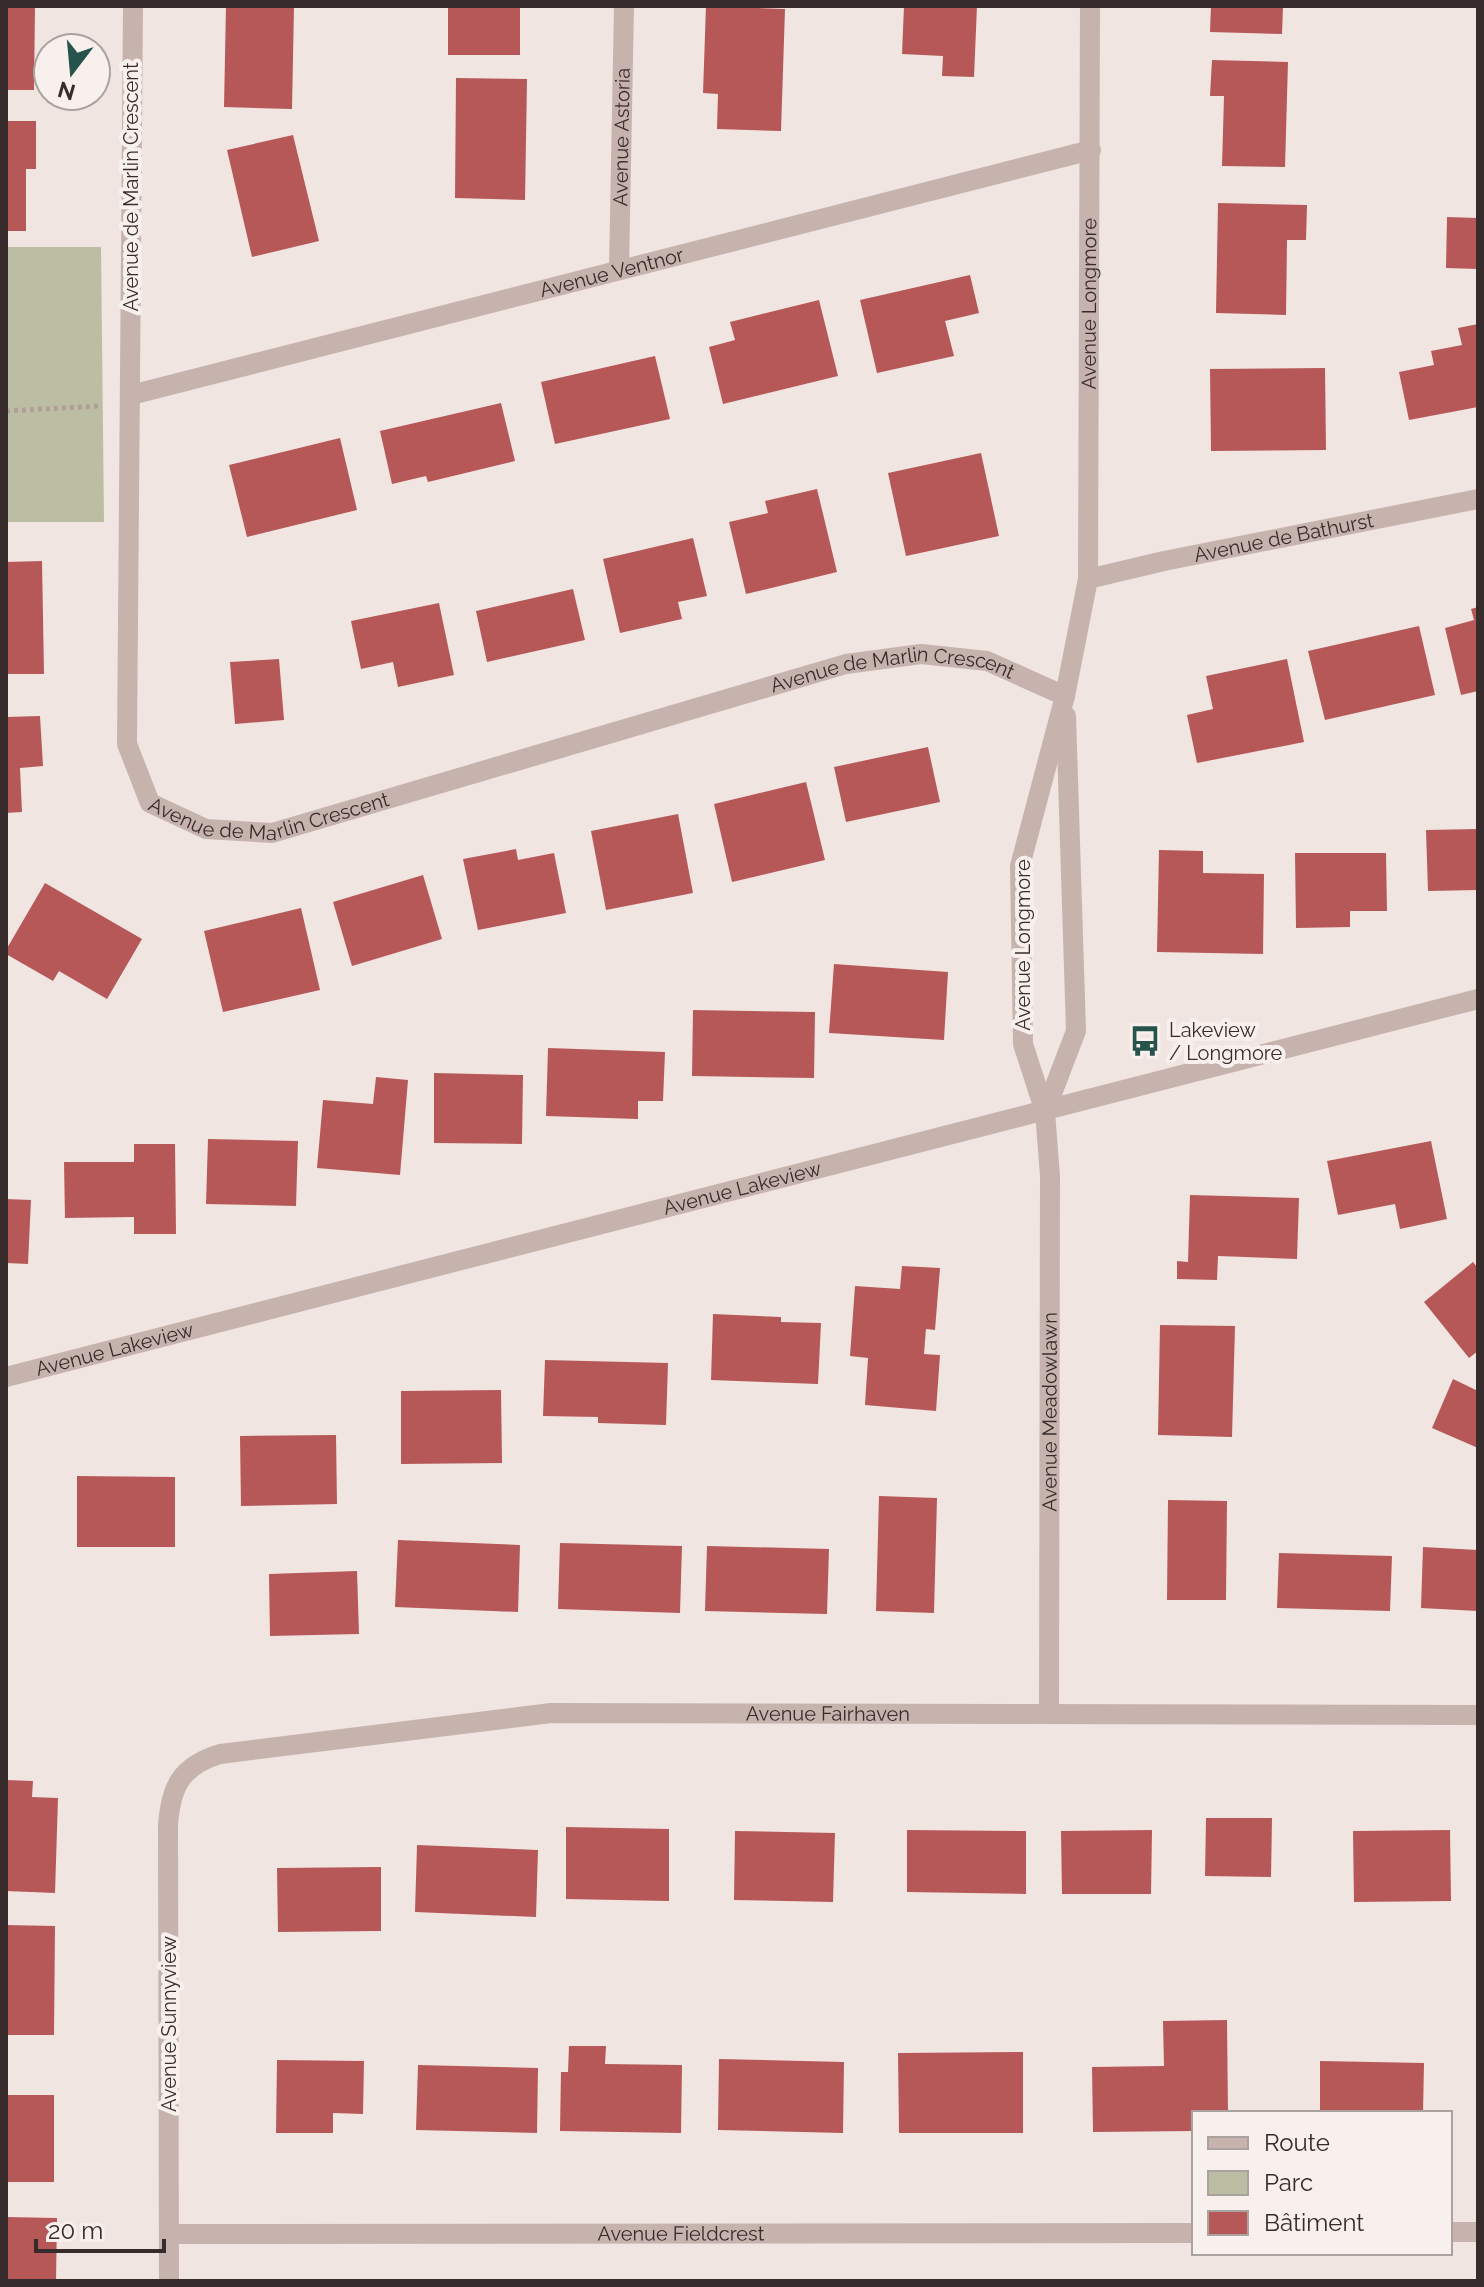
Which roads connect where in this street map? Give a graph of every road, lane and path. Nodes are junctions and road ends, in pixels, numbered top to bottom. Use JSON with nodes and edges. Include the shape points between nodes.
{"nodes":[{"id":1,"x":133,"y":6,"type":"edge"},
{"id":2,"x":624,"y":6,"type":"edge"},
{"id":3,"x":1090,"y":6,"type":"edge"},
{"id":4,"x":1091,"y":150,"type":"junction"},
{"id":5,"x":619,"y":269,"type":"junction"},
{"id":6,"x":131,"y":395,"type":"junction"},
{"id":7,"x":101,"y":406,"type":"dead end"},
{"id":8,"x":6,"y":411,"type":"edge"},
{"id":9,"x":1478,"y":499,"type":"edge"},
{"id":10,"x":1088,"y":579,"type":"junction"},
{"id":11,"x":1065,"y":696,"type":"junction"},
{"id":12,"x":1478,"y":999,"type":"edge"},
{"id":13,"x":1045,"y":1112,"type":"junction"},
{"id":14,"x":6,"y":1377,"type":"edge"},
{"id":15,"x":1049,"y":1714,"type":"junction"},
{"id":16,"x":1478,"y":1715,"type":"edge"},
{"id":17,"x":187,"y":1771,"type":"joint"},
{"id":18,"x":1452,"y":2232,"type":"edge"},
{"id":19,"x":1478,"y":2232,"type":"edge"},
{"id":20,"x":1192,"y":2233,"type":"edge"},
{"id":21,"x":169,"y":2234,"type":"junction"},
{"id":22,"x":169,"y":2281,"type":"edge"}],
"edges":[{"from":1,"to":6,"type":"street","name":"Avenue de Marlin Crescent"},
{"from":2,"to":5,"type":"street","name":"Avenue Astoria"},
{"from":3,"to":4,"type":"street","name":"Avenue Longmore"},
{"from":4,"to":5,"type":"street","name":"Avenue Ventnor"},
{"from":4,"to":10,"type":"street","name":"Avenue Longmore"},
{"from":5,"to":6,"type":"street","name":"Avenue Ventnor"},
{"from":6,"to":11,"type":"street","name":"Avenue de Marlin Crescent","via":[[127,744],[150,803],[206,829],[272,833],[846,664],[921,654],[987,661]]},
{"from":7,"to":8,"type":"path"},
{"from":9,"to":10,"type":"street","name":"Avenue de Bathurst"},
{"from":10,"to":11,"type":"street","name":"Avenue Longmore"},
{"from":11,"to":13,"type":"street","name":"Avenue Longmore","via":[[1076,1031]]},
{"from":11,"to":13,"type":"street","name":"Avenue Longmore","via":[[1020,866],[1023,1044]]},
{"from":12,"to":13,"type":"street","name":"Avenue Lakeview"},
{"from":13,"to":14,"type":"street","name":"Avenue Lakeview"},
{"from":13,"to":15,"type":"street","name":"Avenue Meadowlawn","via":[[1050,1176]]},
{"from":15,"to":16,"type":"street","name":"Avenue Fairhaven"},
{"from":15,"to":17,"type":"street","name":"Avenue Fairhaven","via":[[551,1713],[220,1754]]},
{"from":17,"to":21,"type":"street","name":"Avenue Sunnyview","via":[[170,1803],[168,1825]]},
{"from":18,"to":19,"type":"street"},
{"from":20,"to":21,"type":"street","name":"Avenue Fieldcrest"},
{"from":21,"to":22,"type":"street","name":"Avenue Sunnyview"}]}
